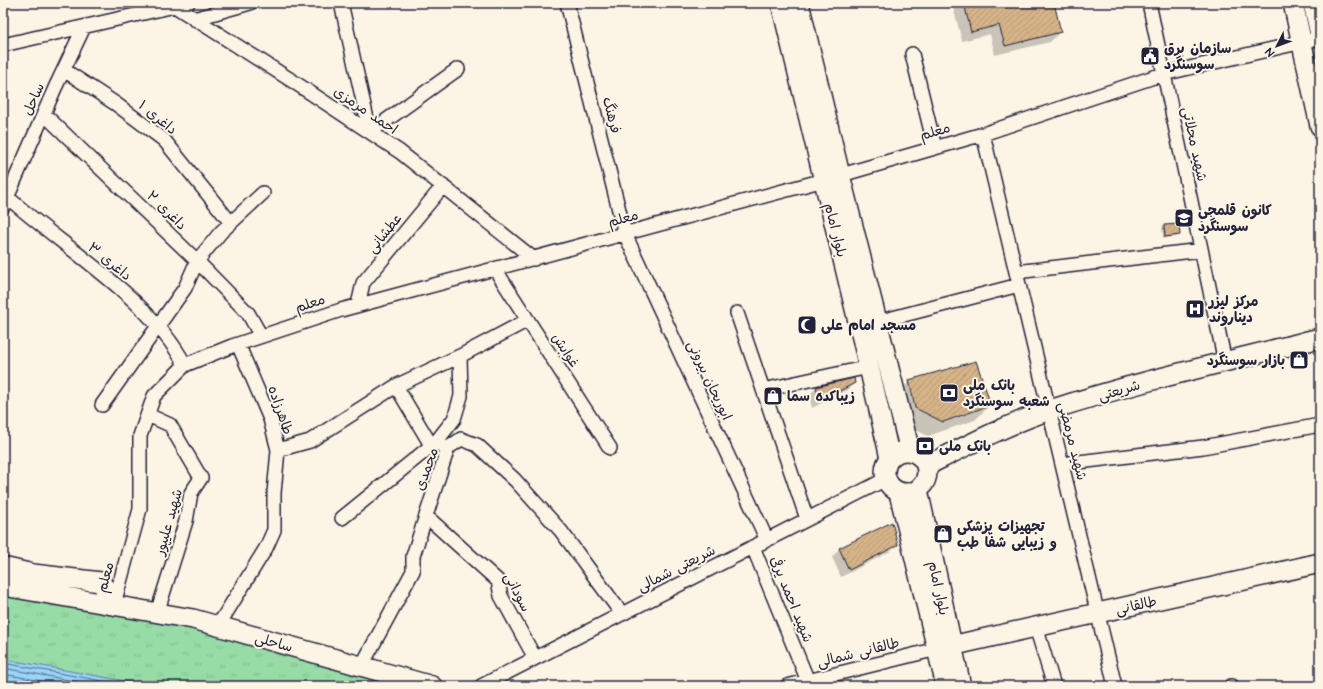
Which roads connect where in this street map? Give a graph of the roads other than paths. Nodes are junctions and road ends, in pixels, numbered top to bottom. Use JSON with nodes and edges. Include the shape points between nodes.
{"nodes":[{"id":1,"x":250,"y":3,"type":"edge"},
{"id":2,"x":340,"y":3,"type":"edge"},
{"id":3,"x":567,"y":3,"type":"edge"},
{"id":4,"x":781,"y":3,"type":"edge"},
{"id":5,"x":799,"y":3,"type":"edge"},
{"id":6,"x":1149,"y":3,"type":"edge"},
{"id":7,"x":1293,"y":3,"type":"edge"},
{"id":8,"x":1313,"y":3,"type":"edge"},
{"id":9,"x":178,"y":4,"type":"edge"},
{"id":10,"x":194,"y":19,"type":"junction"},
{"id":11,"x":84,"y":27,"type":"junction"},
{"id":12,"x":1320,"y":34,"type":"edge"},
{"id":13,"x":1320,"y":38,"type":"edge"},
{"id":14,"x":1302,"y":43,"type":"junction"},
{"id":15,"x":3,"y":45,"type":"edge"},
{"id":16,"x":912,"y":54,"type":"dead end"},
{"id":17,"x":458,"y":69,"type":"dead end"},
{"id":18,"x":64,"y":70,"type":"junction"},
{"id":19,"x":1163,"y":74,"type":"junction"},
{"id":20,"x":44,"y":114,"type":"junction"},
{"id":21,"x":1320,"y":126,"type":"edge"},
{"id":22,"x":370,"y":132,"type":"junction"},
{"id":23,"x":983,"y":134,"type":"junction"},
{"id":24,"x":935,"y":148,"type":"junction"},
{"id":25,"x":832,"y":177,"type":"junction"},
{"id":26,"x":443,"y":186,"type":"junction"},
{"id":27,"x":263,"y":193,"type":"dead end"},
{"id":28,"x":4,"y":199,"type":"edge"},
{"id":29,"x":231,"y":223,"type":"junction"},
{"id":30,"x":625,"y":234,"type":"junction"},
{"id":31,"x":1201,"y":250,"type":"junction"},
{"id":32,"x":534,"y":259,"type":"junction"},
{"id":33,"x":197,"y":261,"type":"junction"},
{"id":34,"x":495,"y":269,"type":"junction"},
{"id":35,"x":1016,"y":272,"type":"junction"},
{"id":36,"x":1019,"y":285,"type":"junction"},
{"id":37,"x":358,"y":305,"type":"junction"},
{"id":38,"x":737,"y":313,"type":"dead end"},
{"id":39,"x":528,"y":320,"type":"junction"},
{"id":40,"x":877,"y":322,"type":"junction"},
{"id":41,"x":158,"y":327,"type":"junction"},
{"id":42,"x":261,"y":336,"type":"junction"},
{"id":43,"x":1320,"y":338,"type":"edge"},
{"id":44,"x":238,"y":344,"type":"junction"},
{"id":45,"x":460,"y":356,"type":"junction"},
{"id":46,"x":1225,"y":362,"type":"junction"},
{"id":47,"x":185,"y":365,"type":"junction"},
{"id":48,"x":869,"y":367,"type":"junction"},
{"id":49,"x":396,"y":386,"type":"junction"},
{"id":50,"x":763,"y":390,"type":"junction"},
{"id":51,"x":102,"y":405,"type":"dead end"},
{"id":52,"x":1049,"y":411,"type":"junction"},
{"id":53,"x":148,"y":415,"type":"junction"},
{"id":54,"x":1320,"y":424,"type":"edge"},
{"id":55,"x":434,"y":444,"type":"junction"},
{"id":56,"x":448,"y":448,"type":"junction"},
{"id":57,"x":610,"y":448,"type":"dead end"},
{"id":58,"x":278,"y":450,"type":"junction"},
{"id":59,"x":910,"y":451,"type":"junction"},
{"id":60,"x":890,"y":458,"type":"junction"},
{"id":61,"x":1062,"y":464,"type":"junction"},
{"id":62,"x":926,"y":466,"type":"junction"},
{"id":63,"x":886,"y":479,"type":"junction"},
{"id":64,"x":918,"y":490,"type":"junction"},
{"id":65,"x":899,"y":493,"type":"junction"},
{"id":66,"x":426,"y":516,"type":"junction"},
{"id":67,"x":342,"y":518,"type":"dead end"},
{"id":68,"x":807,"y":519,"type":"junction"},
{"id":69,"x":767,"y":540,"type":"junction"},
{"id":70,"x":753,"y":547,"type":"junction"},
{"id":71,"x":1320,"y":563,"type":"edge"},
{"id":72,"x":3,"y":567,"type":"edge"},
{"id":73,"x":3,"y":586,"type":"edge"},
{"id":74,"x":114,"y":604,"type":"junction"},
{"id":75,"x":157,"y":612,"type":"junction"},
{"id":76,"x":1098,"y":613,"type":"junction"},
{"id":77,"x":622,"y":614,"type":"junction"},
{"id":78,"x":218,"y":626,"type":"junction"},
{"id":79,"x":1036,"y":627,"type":"junction"},
{"id":80,"x":944,"y":648,"type":"junction"},
{"id":81,"x":536,"y":658,"type":"junction"},
{"id":82,"x":360,"y":667,"type":"junction"},
{"id":83,"x":809,"y":683,"type":"edge"},
{"id":84,"x":432,"y":686,"type":"edge"},
{"id":85,"x":481,"y":686,"type":"edge"},
{"id":86,"x":787,"y":686,"type":"edge"},
{"id":87,"x":946,"y":686,"type":"edge"},
{"id":88,"x":961,"y":686,"type":"edge"},
{"id":89,"x":1054,"y":686,"type":"edge"},
{"id":90,"x":1115,"y":686,"type":"edge"}],
"edges":[{"from":1,"to":10,"type":"street"},
{"from":2,"to":22,"type":"street"},
{"from":3,"to":30,"type":"street","name":"فرهنگ"},
{"from":4,"to":25,"type":"main road","name":"بلوار امام"},
{"from":5,"to":25,"type":"main road","name":"بلوار امام"},
{"from":6,"to":19,"type":"street","name":"شهید محلاتی"},
{"from":7,"to":14,"type":"main road"},
{"from":8,"to":12,"type":"main road"},
{"from":9,"to":10,"type":"street","name":"احمد مرمزی"},
{"from":9,"to":11,"type":"street"},
{"from":10,"to":22,"type":"street","name":"احمد مرمزی"},
{"from":11,"to":15,"type":"street"},
{"from":11,"to":18,"type":"street","name":"ساحل"},
{"from":13,"to":14,"type":"street","name":"معلم"},
{"from":14,"to":19,"type":"street","name":"معلم"},
{"from":14,"to":21,"type":"main road"},
{"from":16,"to":24,"type":"street"},
{"from":17,"to":22,"type":"street"},
{"from":18,"to":20,"type":"street","name":"ساحل"},
{"from":18,"to":29,"type":"street","name":"داغری ۱","via":[[164,140]]},
{"from":19,"to":23,"type":"street","name":"معلم"},
{"from":19,"to":31,"type":"street","name":"شهید محلاتی"},
{"from":20,"to":28,"type":"street","name":"ساحل"},
{"from":20,"to":33,"type":"street","name":"داغری ۲"},
{"from":22,"to":26,"type":"street","name":"احمد مرمزی"},
{"from":23,"to":24,"type":"street","name":"معلم"},
{"from":23,"to":35,"type":"street","name":"شهید مرمضی"},
{"from":24,"to":25,"type":"street","name":"معلم"},
{"from":25,"to":30,"type":"street","name":"معلم"},
{"from":25,"to":40,"type":"main road","name":"بلوار امام"},
{"from":25,"to":48,"type":"main road","name":"بلوار امام"},
{"from":26,"to":32,"type":"street","name":"احمد مرمزی"},
{"from":26,"to":37,"type":"street","name":"عطشانی","via":[[364,283]]},
{"from":27,"to":29,"type":"street"},
{"from":28,"to":41,"type":"street","name":"داغری ۳","via":[[136,303]]},
{"from":29,"to":33,"type":"street"},
{"from":30,"to":32,"type":"street","name":"معلم"},
{"from":30,"to":69,"type":"street","name":"ابوریحان بیرونی"},
{"from":31,"to":35,"type":"street"},
{"from":31,"to":46,"type":"street","name":"شهید محلاتی"},
{"from":32,"to":34,"type":"street","name":"معلم"},
{"from":33,"to":41,"type":"street","via":[[185,288]]},
{"from":33,"to":42,"type":"street","name":"داغری ۲","via":[[248,313]]},
{"from":34,"to":37,"type":"street","name":"معلم"},
{"from":34,"to":39,"type":"street","name":"غوابش"},
{"from":35,"to":36,"type":"street","name":"شهید مرمضی"},
{"from":36,"to":40,"type":"street"},
{"from":36,"to":52,"type":"street","name":"شهید مرمضی"},
{"from":37,"to":42,"type":"street","name":"معلم"},
{"from":38,"to":50,"type":"street"},
{"from":39,"to":45,"type":"street","name":"طاهرزاده"},
{"from":39,"to":57,"type":"street","name":"غوابش"},
{"from":40,"to":59,"type":"main road","name":"بلوار امام"},
{"from":41,"to":47,"type":"street","name":"داغری ۳","via":[[175,345]]},
{"from":41,"to":51,"type":"street"},
{"from":42,"to":44,"type":"street","name":"معلم"},
{"from":43,"to":46,"type":"main road","name":"شریعتی"},
{"from":44,"to":47,"type":"street","name":"معلم"},
{"from":44,"to":58,"type":"street","name":"طاهرزاده","via":[[270,419]]},
{"from":45,"to":49,"type":"street","name":"طاهرزاده"},
{"from":45,"to":55,"type":"street","via":[[461,396],[454,420]]},
{"from":46,"to":52,"type":"main road","name":"شریعتی"},
{"from":47,"to":53,"type":"street","name":"معلم","via":[[154,396]]},
{"from":48,"to":50,"type":"street"},
{"from":48,"to":60,"type":"main road","name":"بلوار امام"},
{"from":49,"to":55,"type":"street"},
{"from":49,"to":58,"type":"street","name":"طاهرزاده","via":[[310,441]]},
{"from":50,"to":68,"type":"street"},
{"from":52,"to":61,"type":"street","name":"شهید مرمضی"},
{"from":52,"to":62,"type":"main road","name":"شریعتی","via":[[977,441]]},
{"from":53,"to":74,"type":"street","name":"معلم","via":[[140,436],[140,510]]},
{"from":53,"to":75,"type":"street","name":"شهید علیپور","via":[[170,425],[200,478],[191,494],[186,521]]},
{"from":54,"to":61,"type":"street","via":[[1203,447]]},
{"from":55,"to":56,"type":"street"},
{"from":55,"to":67,"type":"street"},
{"from":56,"to":66,"type":"street","name":"محمدی"},
{"from":56,"to":77,"type":"street","name":"محمدی","via":[[460,439],[477,445],[515,480],[561,531]]},
{"from":58,"to":78,"type":"street","via":[[274,530],[266,548]]},
{"from":59,"to":60,"type":"main road","via":[[899,452]]},
{"from":59,"to":62,"type":"main road","via":[[920,456]]},
{"from":60,"to":63,"type":"main road","via":[[885,468]]},
{"from":61,"to":76,"type":"street","name":"شهید مرمضی"},
{"from":62,"to":64,"type":"main road","via":[[926,479]]},
{"from":63,"to":65,"type":"main road"},
{"from":63,"to":68,"type":"street","name":"شریعتی شمالی"},
{"from":64,"to":65,"type":"main road","via":[[906,494]]},
{"from":64,"to":80,"type":"main road","name":"بلوار امام"},
{"from":65,"to":80,"type":"main road","name":"بلوار امام"},
{"from":66,"to":81,"type":"street","name":"سودانی","via":[[498,581],[501,596]]},
{"from":66,"to":82,"type":"street","name":"محمدی","via":[[413,556],[413,571]]},
{"from":68,"to":69,"type":"street","name":"شریعتی شمالی"},
{"from":69,"to":70,"type":"street","name":"شریعتی شمالی"},
{"from":70,"to":77,"type":"street","name":"شریعتی شمالی"},
{"from":70,"to":83,"type":"street","name":"شهید احمد یرفی"},
{"from":71,"to":76,"type":"main road","name":"طالقانی"},
{"from":72,"to":74,"type":"main road","via":[[33,574],[101,582]]},
{"from":73,"to":74,"type":"main road","name":"ساحلی"},
{"from":74,"to":75,"type":"main road","name":"ساحلی"},
{"from":75,"to":78,"type":"main road","name":"ساحلی"},
{"from":76,"to":79,"type":"main road","name":"طالقانی"},
{"from":76,"to":90,"type":"street","name":"شهید مرمضی"},
{"from":77,"to":81,"type":"street","name":"شریعتی شمالی"},
{"from":78,"to":82,"type":"main road","name":"ساحلی"},
{"from":79,"to":80,"type":"main road","name":"طالقانی"},
{"from":79,"to":89,"type":"street"},
{"from":80,"to":83,"type":"street","name":"طالقانی شمالی"},
{"from":80,"to":87,"type":"main road","name":"بلوار امام"},
{"from":80,"to":88,"type":"main road","name":"بلوار امام"},
{"from":81,"to":85,"type":"street","name":"شریعتی شمالی"},
{"from":82,"to":84,"type":"main road","name":"ساحلی"},
{"from":83,"to":86,"type":"street","name":"طالقانی شمالی"}]}
